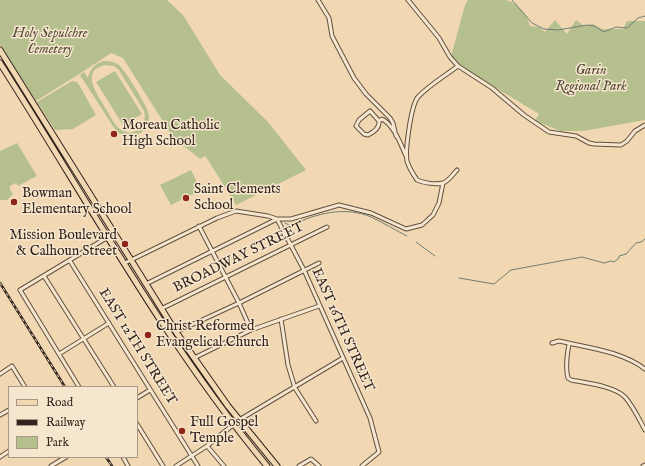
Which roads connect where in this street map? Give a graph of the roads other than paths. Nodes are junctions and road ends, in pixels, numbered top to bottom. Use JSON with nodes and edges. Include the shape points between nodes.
{"nodes":[{"id":1,"x":318,"y":0,"type":"edge"},
{"id":2,"x":408,"y":0,"type":"edge"},
{"id":3,"x":0,"y":50,"type":"edge"},
{"id":4,"x":0,"y":63,"type":"edge"},
{"id":5,"x":458,"y":66,"type":"junction"},
{"id":6,"x":33,"y":115,"type":"junction"},
{"id":7,"x":379,"y":121,"type":"junction"},
{"id":8,"x":645,"y":125,"type":"edge"},
{"id":9,"x":48,"y":126,"type":"junction"},
{"id":10,"x":396,"y":136,"type":"junction"},
{"id":11,"x":407,"y":158,"type":"junction"},
{"id":12,"x":457,"y":170,"type":"dead end"},
{"id":13,"x":443,"y":183,"type":"junction"},
{"id":14,"x":100,"y":211,"type":"junction"},
{"id":15,"x":94,"y":215,"type":"junction"},
{"id":16,"x":277,"y":219,"type":"junction"},
{"id":17,"x":199,"y":226,"type":"junction"},
{"id":18,"x":327,"y":227,"type":"dead end"},
{"id":19,"x":108,"y":237,"type":"junction"},
{"id":20,"x":290,"y":246,"type":"junction"},
{"id":21,"x":212,"y":251,"type":"junction"},
{"id":22,"x":131,"y":260,"type":"junction"},
{"id":23,"x":70,"y":261,"type":"junction"},
{"id":24,"x":319,"y":263,"type":"dead end"},
{"id":25,"x":125,"y":264,"type":"junction"},
{"id":26,"x":304,"y":270,"type":"junction"},
{"id":27,"x":44,"y":276,"type":"junction"},
{"id":28,"x":225,"y":276,"type":"junction"},
{"id":29,"x":146,"y":284,"type":"junction"},
{"id":30,"x":239,"y":303,"type":"junction"},
{"id":31,"x":320,"y":306,"type":"junction"},
{"id":32,"x":161,"y":309,"type":"junction"},
{"id":33,"x":281,"y":319,"type":"junction"},
{"id":34,"x":109,"y":323,"type":"junction"},
{"id":35,"x":251,"y":330,"type":"junction"},
{"id":36,"x":176,"y":332,"type":"junction"},
{"id":37,"x":84,"y":339,"type":"junction"},
{"id":38,"x":552,"y":343,"type":"dead end"},
{"id":39,"x":569,"y":344,"type":"junction"},
{"id":40,"x":59,"y":354,"type":"junction"},
{"id":41,"x":194,"y":358,"type":"junction"},
{"id":42,"x":343,"y":358,"type":"junction"},
{"id":43,"x":645,"y":369,"type":"edge"},
{"id":44,"x":0,"y":374,"type":"edge"},
{"id":45,"x":24,"y":386,"type":"edge"},
{"id":46,"x":78,"y":386,"type":"edge"},
{"id":47,"x":113,"y":386,"type":"edge"},
{"id":48,"x":295,"y":388,"type":"junction"},
{"id":49,"x":150,"y":390,"type":"junction"},
{"id":50,"x":138,"y":397,"type":"edge"},
{"id":51,"x":239,"y":420,"type":"junction"},
{"id":52,"x":316,"y":422,"type":"dead end"},
{"id":53,"x":234,"y":425,"type":"junction"},
{"id":54,"x":138,"y":426,"type":"edge"},
{"id":55,"x":645,"y":430,"type":"edge"},
{"id":56,"x":207,"y":446,"type":"junction"},
{"id":57,"x":192,"y":456,"type":"junction"},
{"id":58,"x":64,"y":458,"type":"edge"},
{"id":59,"x":51,"y":466,"type":"edge"},
{"id":60,"x":163,"y":466,"type":"edge"},
{"id":61,"x":176,"y":466,"type":"edge"},
{"id":62,"x":198,"y":466,"type":"edge"},
{"id":63,"x":224,"y":466,"type":"edge"},
{"id":64,"x":267,"y":466,"type":"edge"},
{"id":65,"x":277,"y":466,"type":"edge"},
{"id":66,"x":299,"y":466,"type":"edge"},
{"id":67,"x":319,"y":466,"type":"edge"},
{"id":68,"x":362,"y":466,"type":"edge"}],
"edges":[{"from":1,"to":10,"type":"street","via":[[329,18],[332,36],[354,78],[390,118]]},
{"from":2,"to":5,"type":"street"},
{"from":3,"to":9,"type":"main road"},
{"from":4,"to":6,"type":"main road"},
{"from":5,"to":8,"type":"street","via":[[492,88],[549,132],[576,136],[589,143],[621,145]]},
{"from":5,"to":11,"type":"street","via":[[415,101]]},
{"from":6,"to":9,"type":"main road"},
{"from":6,"to":15,"type":"main road"},
{"from":7,"to":7,"type":"street","via":[[370,111],[356,126],[368,135],[380,125]]},
{"from":7,"to":10,"type":"street","via":[[382,119],[388,122]]},
{"from":9,"to":14,"type":"main road"},
{"from":10,"to":11,"type":"street"},
{"from":11,"to":13,"type":"street","via":[[411,172],[417,180]]},
{"from":12,"to":13,"type":"street"},
{"from":13,"to":16,"type":"street","via":[[439,203],[433,215],[422,225],[406,229],[372,213],[339,205],[291,219]]},
{"from":14,"to":15,"type":"main road"},
{"from":14,"to":22,"type":"main road"},
{"from":15,"to":19,"type":"main road"},
{"from":16,"to":17,"type":"street","via":[[236,211]]},
{"from":16,"to":20,"type":"street","name":"EAST 16TH STREET"},
{"from":16,"to":21,"type":"street"},
{"from":17,"to":21,"type":"street"},
{"from":17,"to":22,"type":"street"},
{"from":18,"to":20,"type":"street","name":"BROADWAY STREET"},
{"from":19,"to":23,"type":"street"},
{"from":19,"to":25,"type":"main road"},
{"from":20,"to":26,"type":"street","name":"EAST 16TH STREET"},
{"from":20,"to":28,"type":"street","name":"BROADWAY STREET"},
{"from":21,"to":28,"type":"street"},
{"from":21,"to":29,"type":"street"},
{"from":22,"to":25,"type":"street"},
{"from":22,"to":29,"type":"main road"},
{"from":23,"to":27,"type":"street"},
{"from":23,"to":34,"type":"street","name":"EAST 12TH STREET"},
{"from":24,"to":26,"type":"street"},
{"from":25,"to":53,"type":"main road","via":[[199,378]]},
{"from":26,"to":30,"type":"street"},
{"from":26,"to":31,"type":"street","name":"EAST 16TH STREET"},
{"from":27,"to":37,"type":"street"},
{"from":27,"to":40,"type":"street","via":[[20,290]]},
{"from":28,"to":30,"type":"street"},
{"from":28,"to":32,"type":"street","name":"BROADWAY STREET"},
{"from":29,"to":32,"type":"main road"},
{"from":30,"to":35,"type":"street"},
{"from":30,"to":36,"type":"street"},
{"from":31,"to":33,"type":"street"},
{"from":31,"to":42,"type":"street","name":"EAST 16TH STREET"},
{"from":32,"to":36,"type":"main road"},
{"from":33,"to":35,"type":"street"},
{"from":33,"to":48,"type":"street","via":[[288,365]]},
{"from":34,"to":37,"type":"street"},
{"from":34,"to":49,"type":"street","name":"EAST 12TH STREET"},
{"from":35,"to":41,"type":"street"},
{"from":36,"to":41,"type":"main road"},
{"from":37,"to":40,"type":"street"},
{"from":37,"to":47,"type":"street"},
{"from":38,"to":39,"type":"street","via":[[559,341]]},
{"from":39,"to":43,"type":"street","via":[[610,353]]},
{"from":39,"to":55,"type":"street","via":[[568,378],[622,394]]},
{"from":40,"to":46,"type":"street"},
{"from":41,"to":51,"type":"main road"},
{"from":42,"to":48,"type":"street"},
{"from":42,"to":68,"type":"street","name":"EAST 16TH STREET","via":[[370,418],[380,452]]},
{"from":44,"to":45,"type":"street","via":[[12,366]]},
{"from":48,"to":51,"type":"street"},
{"from":48,"to":52,"type":"street"},
{"from":49,"to":50,"type":"street"},
{"from":49,"to":57,"type":"street","name":"EAST 12TH STREET"},
{"from":51,"to":53,"type":"street"},
{"from":51,"to":65,"type":"main road"},
{"from":53,"to":56,"type":"street"},
{"from":53,"to":64,"type":"main road"},
{"from":54,"to":60,"type":"street"},
{"from":56,"to":57,"type":"street"},
{"from":56,"to":63,"type":"street"},
{"from":57,"to":61,"type":"street"},
{"from":57,"to":62,"type":"street","name":"EAST 12TH STREET"},
{"from":58,"to":59,"type":"street"},
{"from":66,"to":67,"type":"street","via":[[311,459]]}]}
